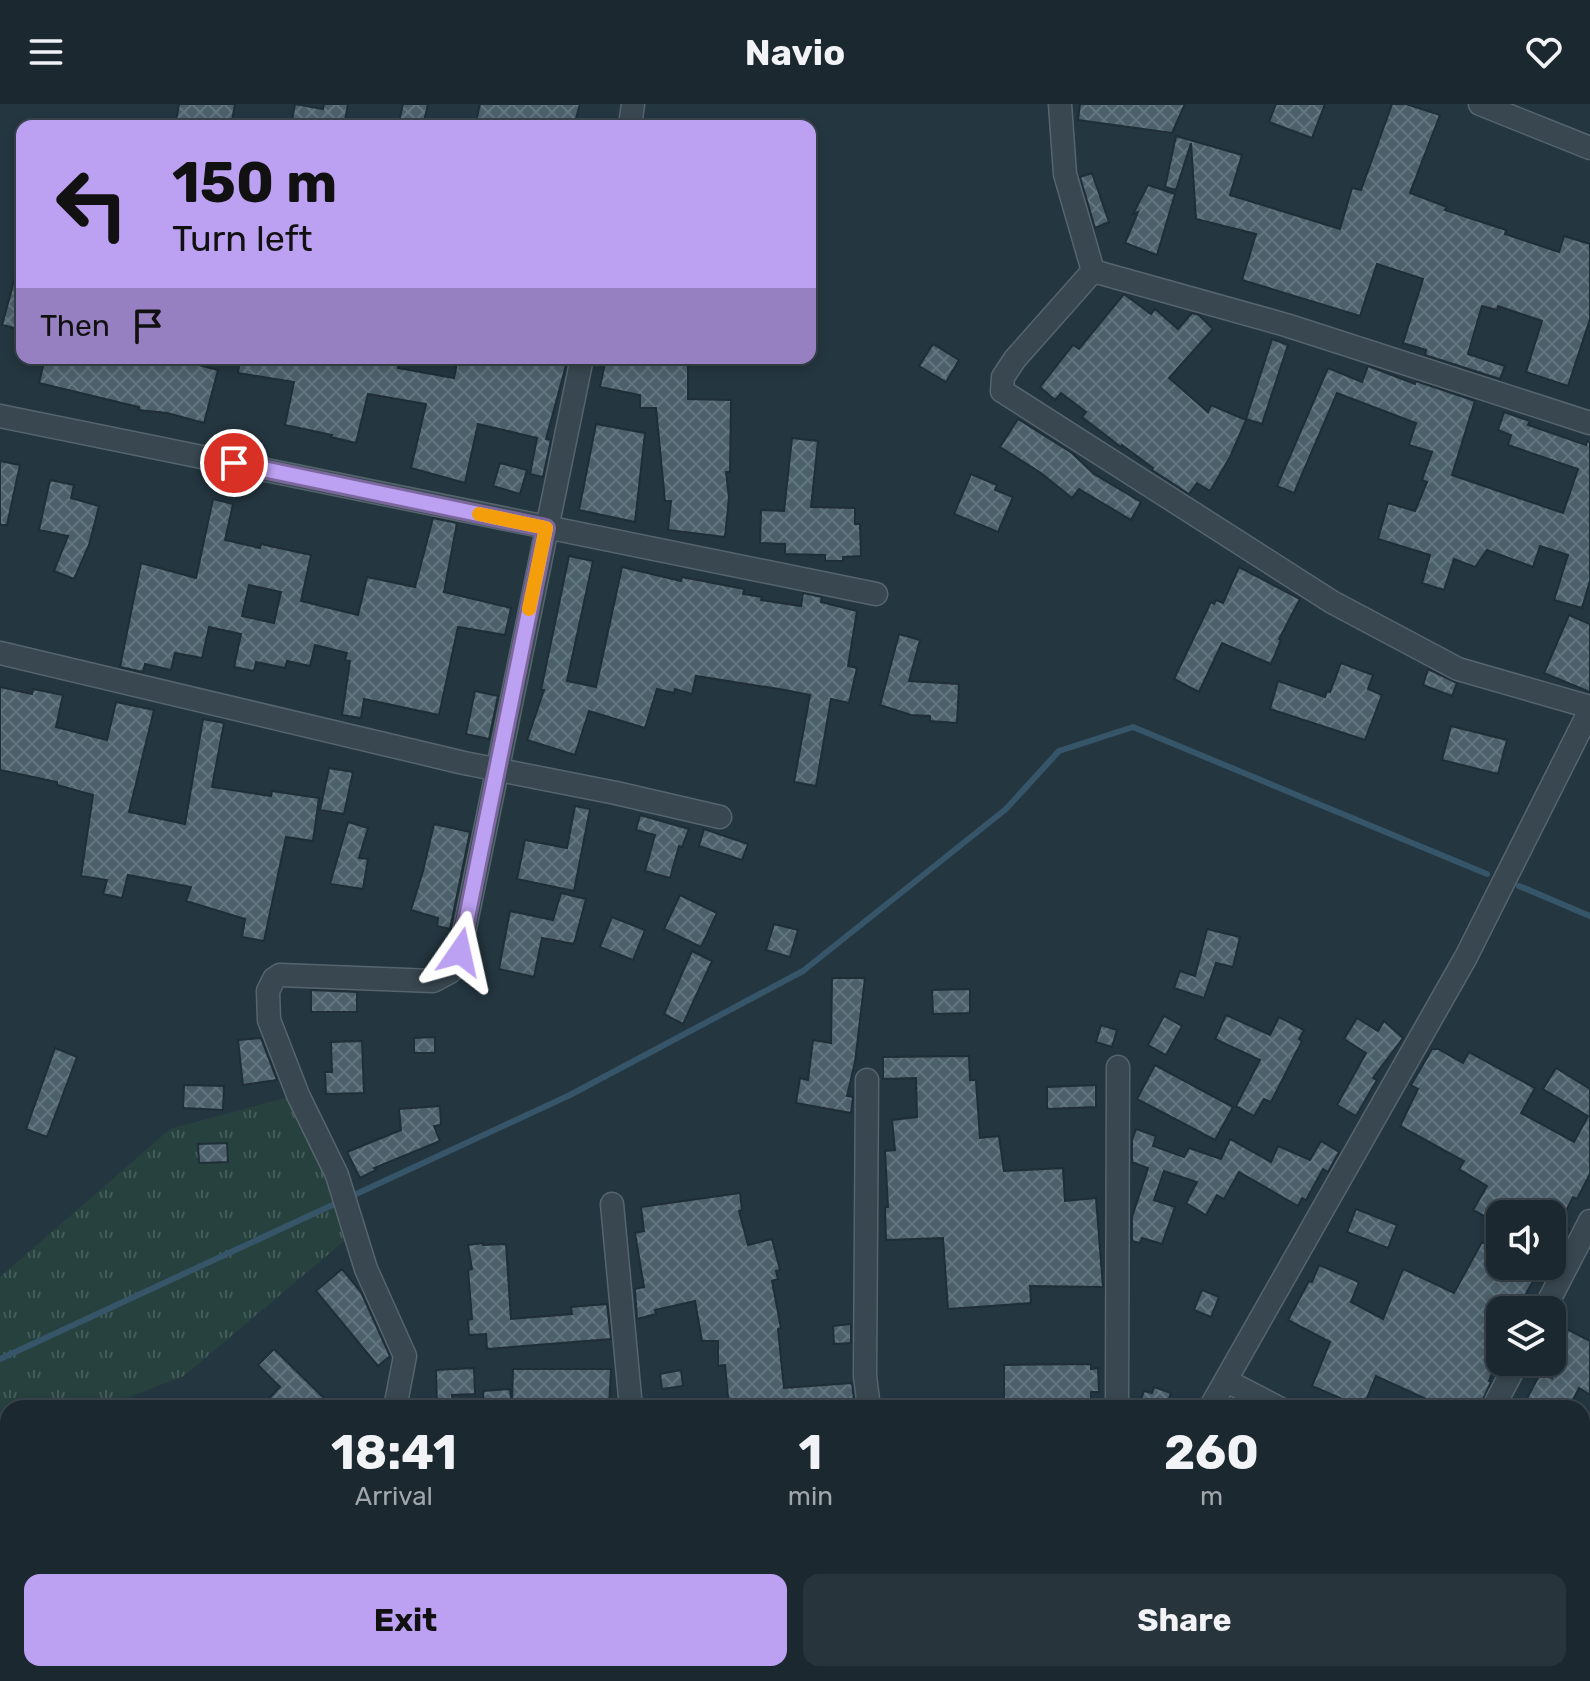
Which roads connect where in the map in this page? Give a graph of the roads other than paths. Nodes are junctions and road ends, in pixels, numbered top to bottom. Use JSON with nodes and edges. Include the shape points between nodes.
{"nodes":[{"id":1,"x":1060,"y":104,"type":"edge"},
{"id":2,"x":1480,"y":104,"type":"edge"},
{"id":3,"x":1590,"y":148,"type":"edge"},
{"id":4,"x":1093,"y":271,"type":"junction"},
{"id":5,"x":581,"y":364,"type":"edge"},
{"id":6,"x":0,"y":416,"type":"edge"},
{"id":7,"x":1590,"y":423,"type":"edge"},
{"id":8,"x":546,"y":528,"type":"junction"},
{"id":9,"x":876,"y":594,"type":"dead end"},
{"id":10,"x":0,"y":653,"type":"edge"},
{"id":11,"x":1590,"y":709,"type":"edge"},
{"id":12,"x":497,"y":768,"type":"junction"},
{"id":13,"x":720,"y":817,"type":"dead end"},
{"id":14,"x":1118,"y":1067,"type":"dead end"},
{"id":15,"x":867,"y":1080,"type":"dead end"},
{"id":16,"x":612,"y":1204,"type":"dead end"},
{"id":17,"x":1590,"y":1221,"type":"edge"},
{"id":18,"x":1551,"y":1296,"type":"edge"},
{"id":19,"x":1510,"y":1376,"type":"edge"},
{"id":20,"x":1227,"y":1381,"type":"junction"},
{"id":21,"x":397,"y":1400,"type":"edge"},
{"id":22,"x":630,"y":1400,"type":"edge"},
{"id":23,"x":868,"y":1400,"type":"edge"},
{"id":24,"x":1117,"y":1400,"type":"edge"},
{"id":25,"x":1215,"y":1400,"type":"edge"},
{"id":26,"x":1264,"y":1400,"type":"edge"},
{"id":27,"x":1497,"y":1400,"type":"edge"}],
"edges":[{"from":1,"to":4,"type":"street","via":[[1065,174]]},
{"from":2,"to":3,"type":"street"},
{"from":4,"to":7,"type":"street","via":[[1286,325]]},
{"from":4,"to":11,"type":"street","via":[[1015,359],[1003,377],[1002,391],[1332,602],[1458,669]]},
{"from":5,"to":8,"type":"street"},
{"from":6,"to":8,"type":"street"},
{"from":8,"to":9,"type":"street"},
{"from":8,"to":12,"type":"street"},
{"from":10,"to":12,"type":"street"},
{"from":11,"to":20,"type":"street","via":[[1466,957]]},
{"from":12,"to":13,"type":"street"},
{"from":12,"to":21,"type":"street","via":[[460,952],[450,972],[433,981],[280,975],[268,991],[269,1020],[337,1175],[366,1269],[405,1356]]},
{"from":14,"to":24,"type":"street"},
{"from":15,"to":23,"type":"street"},
{"from":16,"to":22,"type":"street"},
{"from":17,"to":18,"type":"street"},
{"from":19,"to":27,"type":"street"},
{"from":20,"to":25,"type":"street"},
{"from":20,"to":26,"type":"street"}]}
